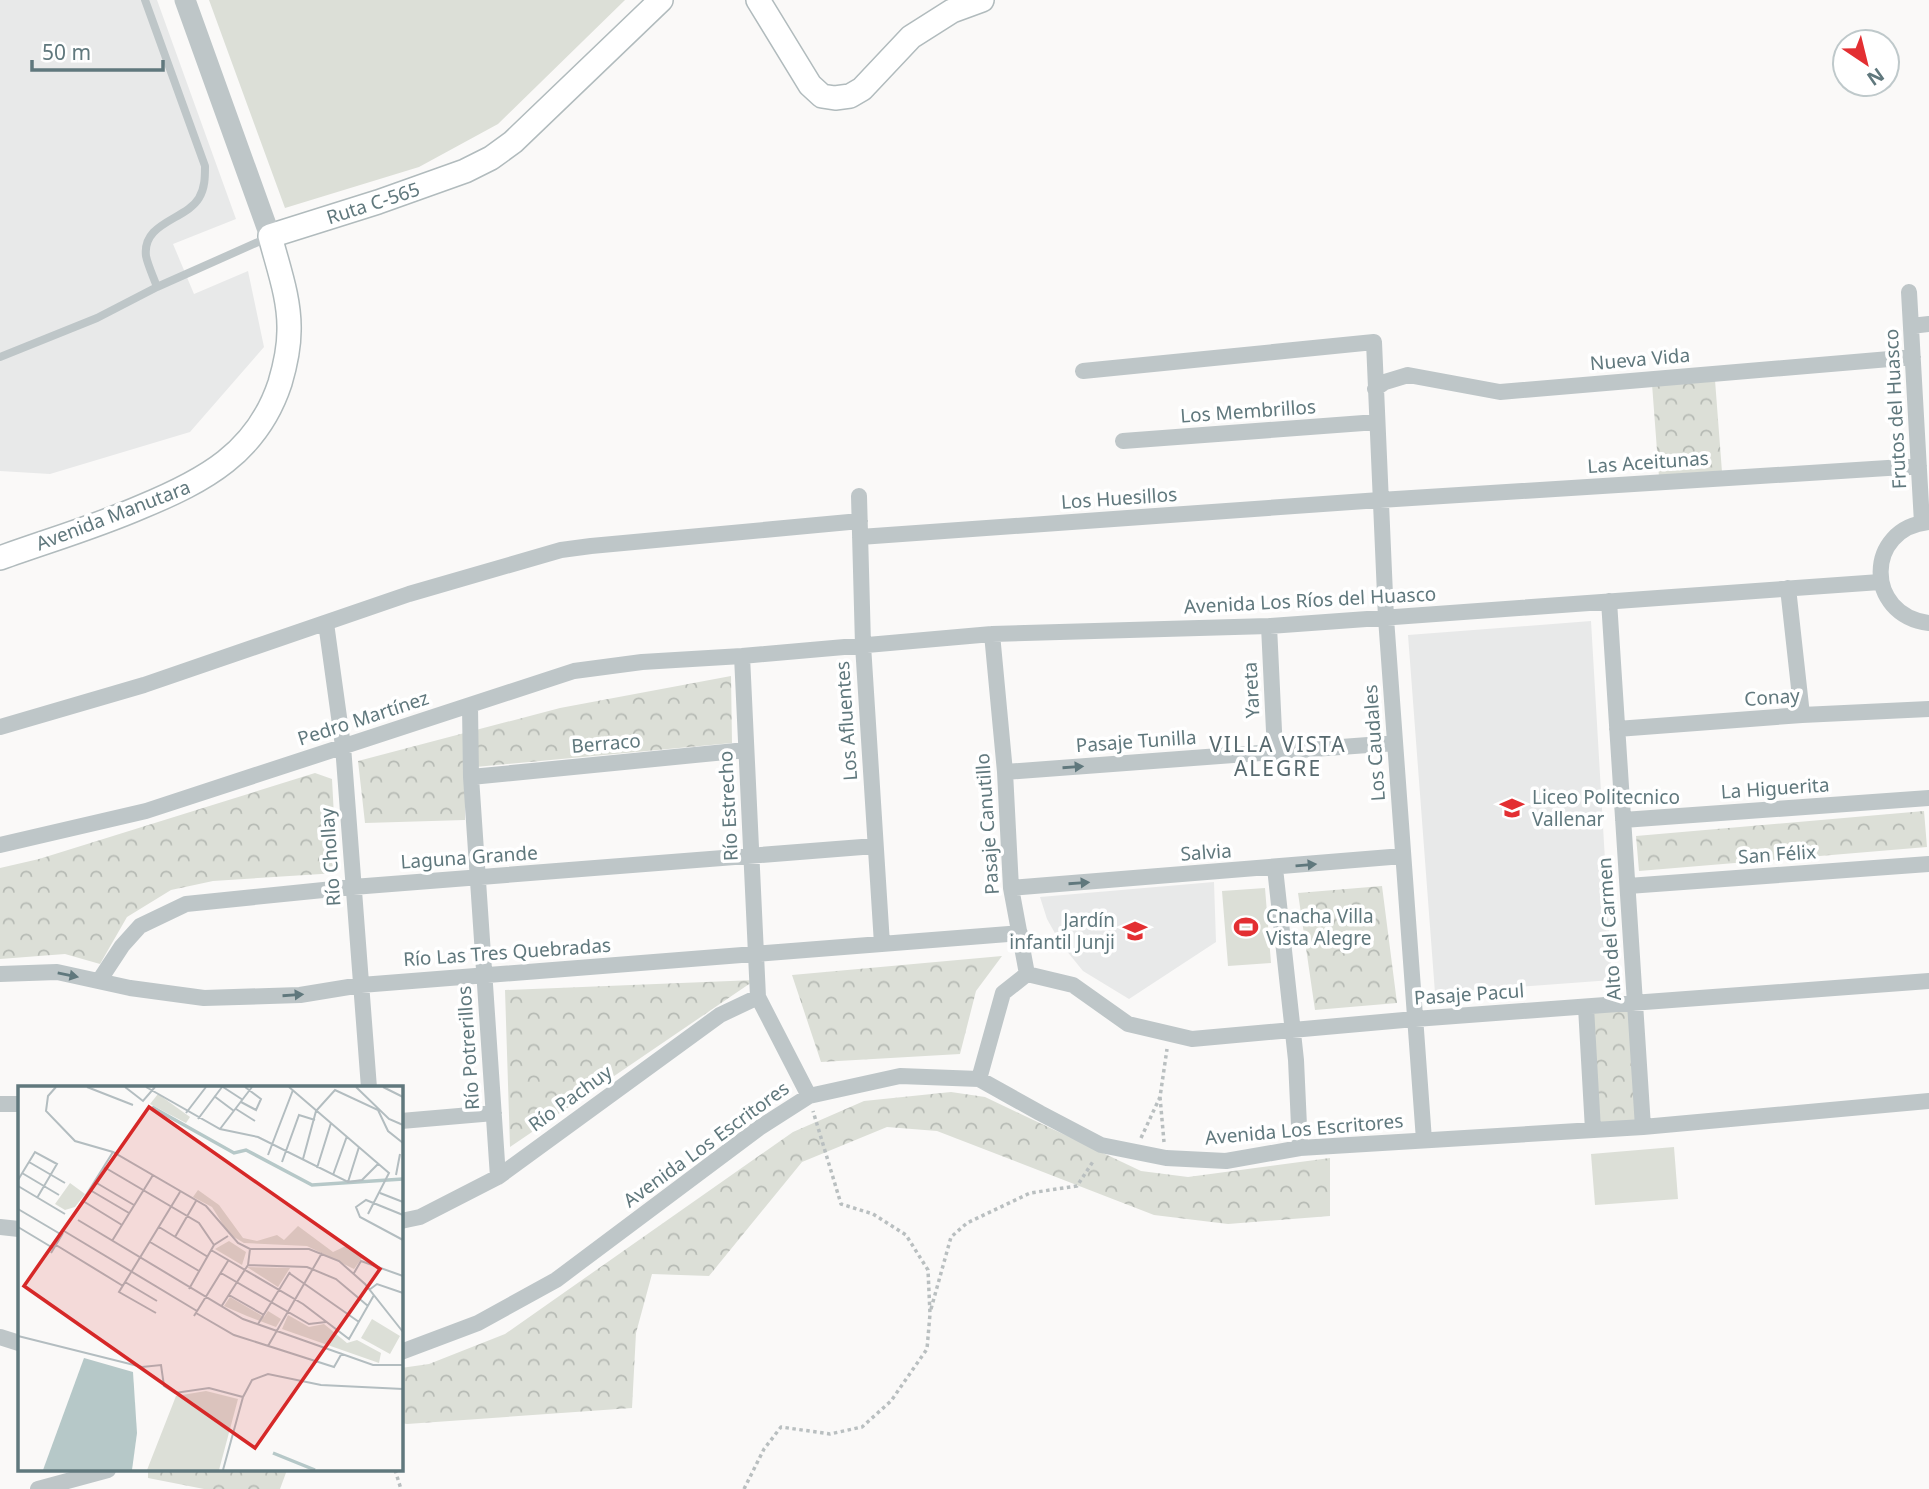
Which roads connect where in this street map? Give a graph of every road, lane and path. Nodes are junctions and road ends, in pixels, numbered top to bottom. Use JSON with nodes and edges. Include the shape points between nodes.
{"nodes":[{"id":1,"x":145,"y":0,"type":"edge"},
{"id":2,"x":185,"y":0,"type":"edge"},
{"id":3,"x":662,"y":0,"type":"edge"},
{"id":4,"x":758,"y":0,"type":"edge"},
{"id":5,"x":982,"y":0,"type":"edge"},
{"id":6,"x":270,"y":236,"type":"junction"},
{"id":7,"x":157,"y":287,"type":"junction"},
{"id":8,"x":1909,"y":292,"type":"dead end"},
{"id":9,"x":1929,"y":324,"type":"edge"},
{"id":10,"x":1911,"y":326,"type":"junction"},
{"id":11,"x":0,"y":357,"type":"edge"},
{"id":12,"x":1913,"y":357,"type":"junction"},
{"id":13,"x":1083,"y":371,"type":"dead end"},
{"id":14,"x":1375,"y":389,"type":"junction"},
{"id":15,"x":1377,"y":422,"type":"junction"},
{"id":16,"x":1923,"y":435,"type":"edge"},
{"id":17,"x":1123,"y":441,"type":"dead end"},
{"id":18,"x":1919,"y":466,"type":"junction"},
{"id":19,"x":859,"y":496,"type":"dead end"},
{"id":20,"x":1380,"y":500,"type":"junction"},
{"id":21,"x":1926,"y":522,"type":"edge"},
{"id":22,"x":860,"y":529,"type":"junction"},
{"id":23,"x":0,"y":558,"type":"edge"},
{"id":24,"x":1880,"y":582,"type":"junction"},
{"id":25,"x":1788,"y":588,"type":"junction"},
{"id":26,"x":1609,"y":601,"type":"junction"},
{"id":27,"x":1386,"y":618,"type":"junction"},
{"id":28,"x":326,"y":623,"type":"junction"},
{"id":29,"x":1929,"y":623,"type":"edge"},
{"id":30,"x":1269,"y":626,"type":"junction"},
{"id":31,"x":992,"y":634,"type":"junction"},
{"id":32,"x":863,"y":645,"type":"junction"},
{"id":33,"x":743,"y":656,"type":"junction"},
{"id":34,"x":470,"y":706,"type":"junction"},
{"id":35,"x":1929,"y":709,"type":"edge"},
{"id":36,"x":1802,"y":715,"type":"junction"},
{"id":37,"x":0,"y":727,"type":"edge"},
{"id":38,"x":1617,"y":729,"type":"junction"},
{"id":39,"x":1395,"y":743,"type":"junction"},
{"id":40,"x":343,"y":746,"type":"junction"},
{"id":41,"x":746,"y":750,"type":"junction"},
{"id":42,"x":1275,"y":752,"type":"junction"},
{"id":43,"x":1005,"y":772,"type":"junction"},
{"id":44,"x":471,"y":777,"type":"junction"},
{"id":45,"x":1929,"y":798,"type":"edge"},
{"id":46,"x":1623,"y":820,"type":"junction"},
{"id":47,"x":0,"y":845,"type":"edge"},
{"id":48,"x":875,"y":846,"type":"junction"},
{"id":49,"x":1403,"y":856,"type":"junction"},
{"id":50,"x":751,"y":857,"type":"junction"},
{"id":51,"x":1929,"y":864,"type":"edge"},
{"id":52,"x":1275,"y":868,"type":"junction"},
{"id":53,"x":478,"y":878,"type":"junction"},
{"id":54,"x":1628,"y":886,"type":"junction"},
{"id":55,"x":353,"y":887,"type":"junction"},
{"id":56,"x":1011,"y":888,"type":"junction"},
{"id":57,"x":1020,"y":933,"type":"junction"},
{"id":58,"x":882,"y":944,"type":"junction"},
{"id":59,"x":757,"y":954,"type":"junction"},
{"id":60,"x":0,"y":974,"type":"edge"},
{"id":61,"x":1027,"y":974,"type":"junction"},
{"id":62,"x":485,"y":975,"type":"junction"},
{"id":63,"x":99,"y":981,"type":"junction"},
{"id":64,"x":1929,"y":981,"type":"edge"},
{"id":65,"x":361,"y":985,"type":"junction"},
{"id":66,"x":758,"y":997,"type":"junction"},
{"id":67,"x":1635,"y":1003,"type":"junction"},
{"id":68,"x":1586,"y":1007,"type":"junction"},
{"id":69,"x":1415,"y":1019,"type":"junction"},
{"id":70,"x":1293,"y":1031,"type":"junction"},
{"id":71,"x":1169,"y":1033,"type":"junction"},
{"id":72,"x":979,"y":1079,"type":"junction"},
{"id":73,"x":369,"y":1086,"type":"edge"},
{"id":74,"x":809,"y":1096,"type":"junction"},
{"id":75,"x":1160,"y":1097,"type":"junction"},
{"id":76,"x":1929,"y":1101,"type":"edge"},
{"id":77,"x":0,"y":1104,"type":"edge"},
{"id":78,"x":18,"y":1104,"type":"edge"},
{"id":79,"x":494,"y":1113,"type":"junction"},
{"id":80,"x":402,"y":1121,"type":"edge"},
{"id":81,"x":1643,"y":1127,"type":"junction"},
{"id":82,"x":1593,"y":1130,"type":"junction"},
{"id":83,"x":1424,"y":1140,"type":"junction"},
{"id":84,"x":1101,"y":1145,"type":"junction"},
{"id":85,"x":1300,"y":1148,"type":"junction"},
{"id":86,"x":1135,"y":1152,"type":"junction"},
{"id":87,"x":1166,"y":1158,"type":"junction"},
{"id":88,"x":498,"y":1177,"type":"junction"},
{"id":89,"x":402,"y":1221,"type":"edge"},
{"id":90,"x":0,"y":1227,"type":"edge"},
{"id":91,"x":18,"y":1228,"type":"edge"},
{"id":92,"x":930,"y":1314,"type":"junction"},
{"id":93,"x":0,"y":1337,"type":"edge"},
{"id":94,"x":18,"y":1343,"type":"edge"},
{"id":95,"x":402,"y":1352,"type":"edge"},
{"id":96,"x":101,"y":1472,"type":"edge"},
{"id":97,"x":396,"y":1472,"type":"edge"},
{"id":98,"x":38,"y":1489,"type":"edge"},
{"id":99,"x":401,"y":1489,"type":"edge"},
{"id":100,"x":744,"y":1489,"type":"edge"}],
"edges":[{"from":1,"to":7,"type":"lane","via":[[205,166],[201,196],[150,237],[146,255]]},
{"from":2,"to":6,"type":"street"},
{"from":3,"to":6,"type":"main road","name":"Ruta C-565","via":[[491,159],[465,172]]},
{"from":4,"to":5,"type":"main road","via":[[810,85],[822,96],[835,98],[862,89],[911,37],[952,11]]},
{"from":6,"to":7,"type":"lane"},
{"from":6,"to":23,"type":"main road","name":"Avenida Manutara","via":[[286,298],[288,351],[277,391],[255,432],[219,468],[180,491]]},
{"from":7,"to":11,"type":"lane"},
{"from":8,"to":10,"type":"street","name":"Frutos del Huasco"},
{"from":9,"to":10,"type":"street"},
{"from":10,"to":12,"type":"street","name":"Frutos del Huasco"},
{"from":12,"to":14,"type":"street","name":"Nueva Vida","via":[[1500,392],[1408,375]]},
{"from":12,"to":16,"type":"street","name":"Frutos del Huasco"},
{"from":13,"to":14,"type":"street","name":"Los Caudales","via":[[1374,342]]},
{"from":14,"to":15,"type":"street","name":"Los Caudales"},
{"from":15,"to":17,"type":"street","name":"Los Membrillos"},
{"from":15,"to":20,"type":"street","name":"Los Caudales"},
{"from":16,"to":18,"type":"street","name":"Frutos del Huasco"},
{"from":18,"to":20,"type":"street","name":"Las Aceitunas"},
{"from":18,"to":21,"type":"street","name":"Frutos del Huasco"},
{"from":19,"to":22,"type":"street","name":"Los Afluentes"},
{"from":20,"to":22,"type":"street","name":"Los Huesillos"},
{"from":20,"to":27,"type":"street","name":"Los Caudales"},
{"from":21,"to":24,"type":"street","via":[[1898,534],[1889,544]]},
{"from":22,"to":28,"type":"street","name":"Los Huesillos","via":[[561,550]]},
{"from":22,"to":32,"type":"street","name":"Los Afluentes"},
{"from":24,"to":25,"type":"street","name":"Avenida Los Ríos del Huasco"},
{"from":24,"to":29,"type":"street","via":[[1893,606]]},
{"from":25,"to":26,"type":"street","name":"Avenida Los Ríos del Huasco"},
{"from":25,"to":36,"type":"street"},
{"from":26,"to":27,"type":"street","name":"Avenida Los Ríos del Huasco"},
{"from":26,"to":38,"type":"street","name":"Alto del Carmen"},
{"from":27,"to":30,"type":"street","name":"Avenida Los Ríos del Huasco"},
{"from":27,"to":39,"type":"street","name":"Los Caudales"},
{"from":28,"to":37,"type":"street","name":"Los Huesillos","via":[[144,685]]},
{"from":28,"to":40,"type":"street","name":"Río Chollay"},
{"from":30,"to":31,"type":"street","name":"Avenida Los Ríos del Huasco"},
{"from":30,"to":42,"type":"street","name":"Yareta"},
{"from":31,"to":32,"type":"street","name":"Avenida Los Ríos del Huasco"},
{"from":31,"to":43,"type":"street","name":"Pasaje Canutillo"},
{"from":32,"to":33,"type":"street","name":"Avenida Los Ríos del Huasco"},
{"from":32,"to":48,"type":"street","name":"Los Afluentes"},
{"from":33,"to":34,"type":"street","name":"Pedro Martínez","via":[[574,671]]},
{"from":33,"to":41,"type":"street","name":"Río Estrecho"},
{"from":34,"to":40,"type":"street","name":"Pedro Martínez"},
{"from":34,"to":44,"type":"street","name":"Río Potrerillos"},
{"from":35,"to":36,"type":"street","name":"Conay"},
{"from":36,"to":38,"type":"street","name":"Conay"},
{"from":38,"to":46,"type":"street","name":"Alto del Carmen"},
{"from":39,"to":42,"type":"street","name":"Pasaje Tunilla"},
{"from":39,"to":49,"type":"street","name":"Los Caudales"},
{"from":40,"to":47,"type":"street","name":"Pedro Martínez","via":[[146,811]]},
{"from":40,"to":55,"type":"street","name":"Río Chollay"},
{"from":41,"to":44,"type":"street","name":"Berraco"},
{"from":41,"to":50,"type":"street","name":"Río Estrecho"},
{"from":43,"to":42,"type":"street","name":"Pasaje Tunilla","one_way":true},
{"from":43,"to":56,"type":"street","name":"Pasaje Canutillo"},
{"from":44,"to":53,"type":"street","name":"Río Potrerillos"},
{"from":45,"to":46,"type":"street","name":"La Higuerita"},
{"from":46,"to":54,"type":"street","name":"Alto del Carmen"},
{"from":48,"to":50,"type":"street","name":"Laguna Grande"},
{"from":48,"to":58,"type":"street","name":"Los Afluentes"},
{"from":52,"to":49,"type":"street","name":"Salvia","one_way":true},
{"from":49,"to":69,"type":"street","name":"Los Caudales"},
{"from":50,"to":53,"type":"street","name":"Laguna Grande"},
{"from":50,"to":59,"type":"street","name":"Río Estrecho"},
{"from":51,"to":54,"type":"street","name":"San Félix"},
{"from":56,"to":52,"type":"street","name":"Salvia","one_way":true},
{"from":52,"to":70,"type":"street"},
{"from":53,"to":55,"type":"street","name":"Laguna Grande"},
{"from":53,"to":62,"type":"street","name":"Río Potrerillos"},
{"from":54,"to":67,"type":"street","name":"Alto del Carmen"},
{"from":55,"to":63,"type":"street","name":"Laguna Grande","via":[[186,904],[140,926]]},
{"from":55,"to":65,"type":"street","name":"Río Chollay"},
{"from":56,"to":57,"type":"street","name":"Pasaje Canutillo"},
{"from":57,"to":58,"type":"street","name":"Río Las Tres Quebradas"},
{"from":57,"to":61,"type":"street","name":"Pasaje Canutillo"},
{"from":58,"to":59,"type":"street","name":"Río Las Tres Quebradas"},
{"from":59,"to":62,"type":"street","name":"Río Las Tres Quebradas"},
{"from":59,"to":66,"type":"street"},
{"from":60,"to":63,"type":"street","name":"Río Las Tres Quebradas","one_way":true,"via":[[57,972]]},
{"from":61,"to":71,"type":"street","name":"Pasaje Pacul","via":[[1073,985],[1128,1024]]},
{"from":61,"to":72,"type":"street","via":[[1003,993]]},
{"from":62,"to":65,"type":"street","name":"Río Las Tres Quebradas"},
{"from":62,"to":79,"type":"street","name":"Río Potrerillos"},
{"from":63,"to":65,"type":"street","name":"Río Las Tres Quebradas","one_way":true,"via":[[204,998],[300,995]]},
{"from":64,"to":67,"type":"street","name":"Pasaje Pacul"},
{"from":65,"to":73,"type":"street","name":"Río Chollay"},
{"from":66,"to":74,"type":"street"},
{"from":66,"to":88,"type":"street","name":"Río Pachuy","via":[[720,1015]]},
{"from":67,"to":68,"type":"street","name":"Pasaje Pacul"},
{"from":67,"to":81,"type":"street","name":"Alto del Carmen"},
{"from":68,"to":69,"type":"street","name":"Pasaje Pacul"},
{"from":68,"to":82,"type":"street","name":"Alto del Carmen"},
{"from":69,"to":70,"type":"street","name":"Pasaje Pacul"},
{"from":69,"to":83,"type":"street","name":"Los Caudales"},
{"from":70,"to":71,"type":"street","name":"Pasaje Pacul","via":[[1192,1039]]},
{"from":70,"to":85,"type":"street"},
{"from":71,"to":75,"type":"path"},
{"from":72,"to":74,"type":"street","name":"Avenida Los Escritores","via":[[900,1076]]},
{"from":72,"to":84,"type":"street","name":"Avenida Los Escritores"},
{"from":74,"to":92,"type":"path","via":[[841,1204],[873,1213],[906,1235],[928,1270]]},
{"from":74,"to":95,"type":"street","name":"Avenida Los Escritores","via":[[759,1128],[556,1280],[478,1322]]},
{"from":75,"to":86,"type":"path"},
{"from":75,"to":87,"type":"path"},
{"from":76,"to":81,"type":"street","name":"Avenida Los Escritores"},
{"from":77,"to":78,"type":"street"},
{"from":79,"to":80,"type":"street"},
{"from":79,"to":88,"type":"street","name":"Río Potrerillos"},
{"from":81,"to":82,"type":"street","name":"Avenida Los Escritores"},
{"from":82,"to":83,"type":"street","name":"Avenida Los Escritores"},
{"from":83,"to":85,"type":"street","name":"Avenida Los Escritores"},
{"from":84,"to":86,"type":"street","name":"Avenida Los Escritores"},
{"from":84,"to":92,"type":"path","via":[[1077,1185],[1030,1193],[967,1223],[951,1237]]},
{"from":85,"to":87,"type":"street","name":"Avenida Los Escritores","via":[[1226,1161]]},
{"from":86,"to":87,"type":"street","name":"Avenida Los Escritores"},
{"from":88,"to":89,"type":"street","name":"Río Pachuy","via":[[420,1217]]},
{"from":90,"to":91,"type":"street"},
{"from":92,"to":100,"type":"path","via":[[927,1349],[891,1401],[862,1427],[830,1434],[781,1427]]},
{"from":93,"to":94,"type":"street"},
{"from":96,"to":98,"type":"street"},
{"from":97,"to":99,"type":"path"}]}
